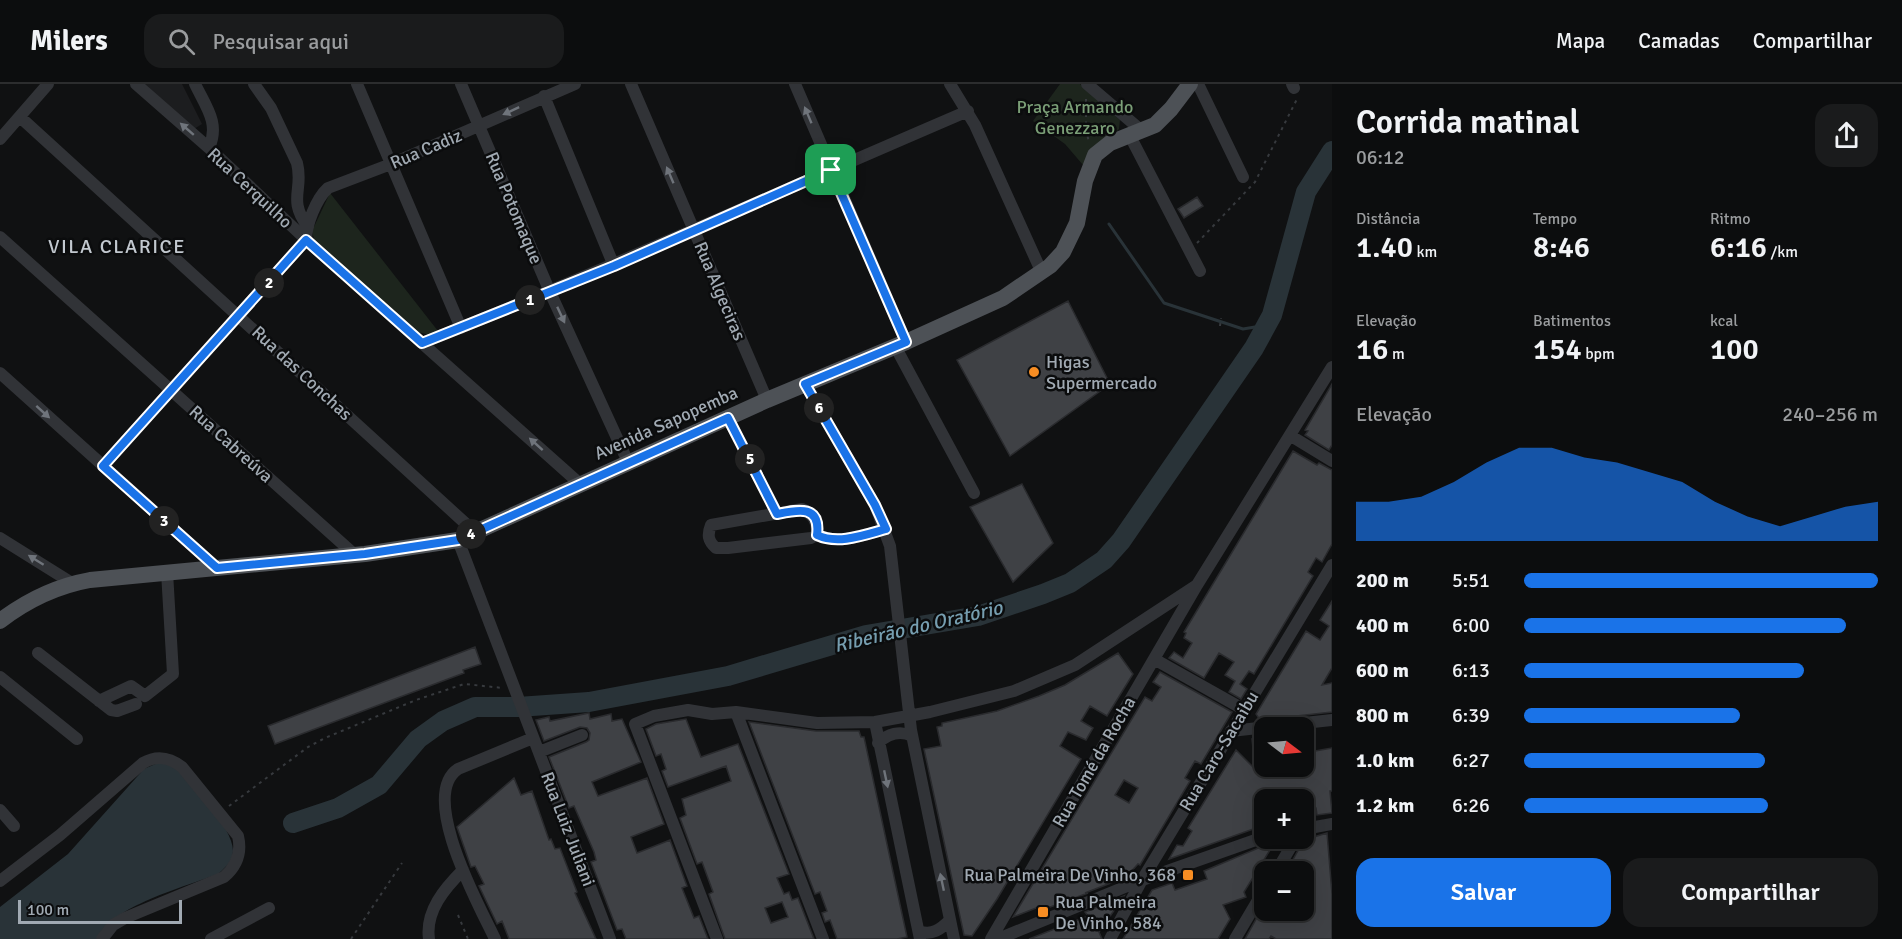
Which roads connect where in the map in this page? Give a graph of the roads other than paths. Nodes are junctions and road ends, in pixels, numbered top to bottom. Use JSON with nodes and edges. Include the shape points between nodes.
{"nodes":[{"id":1,"x":136,"y":84,"type":"edge"},
{"id":2,"x":195,"y":84,"type":"edge"},
{"id":3,"x":254,"y":84,"type":"edge"},
{"id":4,"x":357,"y":84,"type":"edge"},
{"id":5,"x":461,"y":84,"type":"edge"},
{"id":6,"x":575,"y":84,"type":"edge"},
{"id":7,"x":631,"y":84,"type":"edge"},
{"id":8,"x":795,"y":84,"type":"edge"},
{"id":9,"x":950,"y":84,"type":"edge"},
{"id":10,"x":1190,"y":84,"type":"edge"},
{"id":11,"x":1198,"y":84,"type":"edge"},
{"id":12,"x":1089,"y":86,"type":"edge"},
{"id":13,"x":40,"y":87,"type":"edge"},
{"id":14,"x":544,"y":96,"type":"junction"},
{"id":15,"x":968,"y":111,"type":"junction"},
{"id":16,"x":20,"y":117,"type":"junction"},
{"id":17,"x":479,"y":126,"type":"junction"},
{"id":18,"x":1136,"y":134,"type":"junction"},
{"id":19,"x":0,"y":139,"type":"edge"},
{"id":20,"x":209,"y":148,"type":"junction"},
{"id":21,"x":391,"y":164,"type":"junction"},
{"id":22,"x":831,"y":170,"type":"junction"},
{"id":23,"x":1243,"y":177,"type":"dead end"},
{"id":24,"x":308,"y":227,"type":"junction"},
{"id":25,"x":693,"y":229,"type":"junction"},
{"id":26,"x":0,"y":237,"type":"edge"},
{"id":27,"x":306,"y":240,"type":"junction"},
{"id":28,"x":614,"y":266,"type":"junction"},
{"id":29,"x":1200,"y":270,"type":"dead end"},
{"id":30,"x":1042,"y":273,"type":"junction"},
{"id":31,"x":550,"y":292,"type":"junction"},
{"id":32,"x":240,"y":316,"type":"junction"},
{"id":33,"x":461,"y":328,"type":"junction"},
{"id":34,"x":422,"y":343,"type":"junction"},
{"id":35,"x":900,"y":344,"type":"junction"},
{"id":36,"x":1332,"y":367,"type":"edge"},
{"id":37,"x":0,"y":373,"type":"edge"},
{"id":38,"x":805,"y":384,"type":"junction"},
{"id":39,"x":170,"y":390,"type":"junction"},
{"id":40,"x":767,"y":400,"type":"junction"},
{"id":41,"x":728,"y":418,"type":"junction"},
{"id":42,"x":1291,"y":436,"type":"junction"},
{"id":43,"x":1332,"y":460,"type":"edge"},
{"id":44,"x":628,"y":462,"type":"junction"},
{"id":45,"x":103,"y":466,"type":"junction"},
{"id":46,"x":579,"y":483,"type":"junction"},
{"id":47,"x":974,"y":493,"type":"dead end"},
{"id":48,"x":777,"y":514,"type":"junction"},
{"id":49,"x":886,"y":529,"type":"junction"},
{"id":50,"x":476,"y":532,"type":"junction"},
{"id":51,"x":817,"y":535,"type":"junction"},
{"id":52,"x":0,"y":538,"type":"edge"},
{"id":53,"x":458,"y":540,"type":"junction"},
{"id":54,"x":355,"y":555,"type":"junction"},
{"id":55,"x":1332,"y":565,"type":"edge"},
{"id":56,"x":217,"y":568,"type":"junction"},
{"id":57,"x":167,"y":572,"type":"junction"},
{"id":58,"x":72,"y":583,"type":"junction"},
{"id":59,"x":1197,"y":585,"type":"junction"},
{"id":60,"x":41,"y":596,"type":"junction"},
{"id":61,"x":0,"y":621,"type":"edge"},
{"id":62,"x":0,"y":632,"type":"edge"},
{"id":63,"x":38,"y":652,"type":"dead end"},
{"id":64,"x":1154,"y":659,"type":"junction"},
{"id":65,"x":0,"y":677,"type":"edge"},
{"id":66,"x":99,"y":701,"type":"junction"},
{"id":67,"x":136,"y":704,"type":"dead end"},
{"id":68,"x":1243,"y":709,"type":"junction"},
{"id":69,"x":736,"y":712,"type":"junction"},
{"id":70,"x":909,"y":714,"type":"junction"},
{"id":71,"x":1332,"y":720,"type":"edge"},
{"id":72,"x":875,"y":722,"type":"junction"},
{"id":73,"x":1231,"y":731,"type":"junction"},
{"id":74,"x":582,"y":735,"type":"dead end"},
{"id":75,"x":912,"y":736,"type":"junction"},
{"id":76,"x":533,"y":738,"type":"junction"},
{"id":77,"x":77,"y":739,"type":"dead end"},
{"id":78,"x":878,"y":743,"type":"junction"},
{"id":79,"x":539,"y":752,"type":"junction"},
{"id":80,"x":0,"y":810,"type":"edge"},
{"id":81,"x":1332,"y":824,"type":"edge"},
{"id":82,"x":14,"y":826,"type":"dead end"},
{"id":83,"x":1314,"y":827,"type":"edge"},
{"id":84,"x":1332,"y":830,"type":"edge"},
{"id":85,"x":1254,"y":841,"type":"edge"},
{"id":86,"x":463,"y":870,"type":"junction"},
{"id":87,"x":1142,"y":880,"type":"junction"},
{"id":88,"x":0,"y":881,"type":"edge"},
{"id":89,"x":1254,"y":907,"type":"edge"},
{"id":90,"x":269,"y":908,"type":"dead end"},
{"id":91,"x":950,"y":920,"type":"junction"},
{"id":92,"x":920,"y":935,"type":"edge"},
{"id":93,"x":102,"y":939,"type":"edge"},
{"id":94,"x":211,"y":939,"type":"edge"},
{"id":95,"x":429,"y":939,"type":"edge"},
{"id":96,"x":495,"y":939,"type":"edge"},
{"id":97,"x":610,"y":939,"type":"edge"},
{"id":98,"x":717,"y":939,"type":"edge"},
{"id":99,"x":823,"y":939,"type":"edge"},
{"id":100,"x":954,"y":939,"type":"edge"},
{"id":101,"x":991,"y":939,"type":"edge"},
{"id":102,"x":998,"y":939,"type":"edge"},
{"id":103,"x":1110,"y":939,"type":"edge"},
{"id":104,"x":1235,"y":939,"type":"edge"}],
"edges":[{"from":20,"to":1,"type":"street","name":"Rua Cerquilho","one_way":true},
{"from":2,"to":20,"type":"street","via":[[213,122],[214,136]]},
{"from":3,"to":24,"type":"street","via":[[271,108],[297,163],[297,210]]},
{"from":4,"to":21,"type":"street"},
{"from":5,"to":17,"type":"street","name":"Rua Potomaque"},
{"from":6,"to":14,"type":"street","name":"Rua Cadiz"},
{"from":25,"to":7,"type":"street","name":"Rua Algeciras","one_way":true},
{"from":22,"to":8,"type":"street","one_way":true},
{"from":9,"to":15,"type":"street"},
{"from":10,"to":18,"type":"main road","via":[[1160,121]]},
{"from":11,"to":23,"type":"street"},
{"from":12,"to":18,"type":"street"},
{"from":13,"to":16,"type":"street"},
{"from":14,"to":17,"type":"street","name":"Rua Cadiz","one_way":true},
{"from":14,"to":28,"type":"street"},
{"from":15,"to":22,"type":"street"},
{"from":15,"to":30,"type":"street"},
{"from":16,"to":19,"type":"street"},
{"from":16,"to":32,"type":"street","name":"Rua das Conchas"},
{"from":17,"to":21,"type":"street","name":"Rua Cadiz"},
{"from":17,"to":31,"type":"street","name":"Rua Potomaque"},
{"from":18,"to":29,"type":"street"},
{"from":18,"to":30,"type":"main road","name":"Avenida Sapopemba","via":[[1110,143],[1095,155],[1074,232],[1063,252]]},
{"from":20,"to":27,"type":"street","name":"Rua Cerquilho"},
{"from":21,"to":24,"type":"street","name":"Rua Cadiz","via":[[328,188]]},
{"from":21,"to":33,"type":"street"},
{"from":22,"to":25,"type":"street"},
{"from":22,"to":35,"type":"street"},
{"from":24,"to":27,"type":"street","name":"Rua Cadiz"},
{"from":25,"to":28,"type":"street"},
{"from":25,"to":40,"type":"street","name":"Rua Algeciras"},
{"from":26,"to":39,"type":"street","name":"Rua Cabreúva"},
{"from":27,"to":32,"type":"street"},
{"from":27,"to":34,"type":"street","name":"Rua Cerquilho"},
{"from":28,"to":31,"type":"street"},
{"from":30,"to":35,"type":"main road","name":"Avenida Sapopemba","via":[[1003,298]]},
{"from":31,"to":33,"type":"street"},
{"from":31,"to":44,"type":"street","name":"Rua Potomaque","one_way":true},
{"from":32,"to":39,"type":"street"},
{"from":32,"to":50,"type":"street","name":"Rua das Conchas"},
{"from":33,"to":34,"type":"street"},
{"from":46,"to":34,"type":"street","name":"Rua Cerquilho","one_way":true},
{"from":35,"to":38,"type":"main road","name":"Avenida Sapopemba"},
{"from":35,"to":47,"type":"street"},
{"from":36,"to":42,"type":"street","name":"Rua Tomé da Rocha"},
{"from":37,"to":45,"type":"street","one_way":true},
{"from":38,"to":40,"type":"main road","name":"Avenida Sapopemba"},
{"from":38,"to":49,"type":"street"},
{"from":39,"to":45,"type":"street"},
{"from":39,"to":54,"type":"street","name":"Rua Cabreúva"},
{"from":40,"to":41,"type":"main road","name":"Avenida Sapopemba"},
{"from":41,"to":44,"type":"main road","name":"Avenida Sapopemba"},
{"from":41,"to":48,"type":"street"},
{"from":42,"to":43,"type":"street"},
{"from":42,"to":59,"type":"street","name":"Rua Tomé da Rocha"},
{"from":44,"to":46,"type":"main road","name":"Avenida Sapopemba"},
{"from":45,"to":56,"type":"street"},
{"from":46,"to":50,"type":"main road","name":"Avenida Sapopemba"},
{"from":48,"to":51,"type":"street","via":[[802,509],[810,512]]},
{"from":48,"to":51,"type":"street","via":[[711,525],[709,542],[716,548],[728,548]]},
{"from":49,"to":51,"type":"street","via":[[832,540]]},
{"from":49,"to":70,"type":"street","via":[[895,575]]},
{"from":50,"to":53,"type":"main road","name":"Avenida Sapopemba"},
{"from":58,"to":52,"type":"street","one_way":true},
{"from":53,"to":54,"type":"main road","name":"Avenida Sapopemba"},
{"from":53,"to":76,"type":"street","name":"Rua Luiz Juliani"},
{"from":54,"to":56,"type":"main road","name":"Avenida Sapopemba"},
{"from":55,"to":68,"type":"street","name":"Rua Caro-Sacaibu"},
{"from":56,"to":57,"type":"main road","name":"Avenida Sapopemba"},
{"from":57,"to":58,"type":"main road","name":"Avenida Sapopemba"},
{"from":57,"to":66,"type":"street","via":[[173,674],[145,696],[133,686]]},
{"from":58,"to":60,"type":"main road","name":"Avenida Sapopemba"},
{"from":59,"to":64,"type":"street","name":"Rua Tomé da Rocha"},
{"from":59,"to":70,"type":"street","via":[[1075,665],[1014,691]]},
{"from":60,"to":61,"type":"main road","name":"Avenida Sapopemba"},
{"from":60,"to":62,"type":"main road","name":"Avenida Sapopemba"},
{"from":63,"to":66,"type":"street"},
{"from":64,"to":68,"type":"street"},
{"from":64,"to":101,"type":"street","name":"Rua Tomé da Rocha"},
{"from":65,"to":77,"type":"street"},
{"from":66,"to":67,"type":"street","via":[[113,711]]},
{"from":68,"to":73,"type":"street","name":"Rua Caro-Sacaibu"},
{"from":69,"to":72,"type":"street","via":[[818,723]]},
{"from":69,"to":98,"type":"street","via":[[685,710],[654,716],[636,727]]},
{"from":69,"to":99,"type":"street"},
{"from":70,"to":72,"type":"street"},
{"from":70,"to":75,"type":"street"},
{"from":71,"to":73,"type":"street"},
{"from":72,"to":78,"type":"street"},
{"from":73,"to":87,"type":"street","name":"Rua Caro-Sacaibu"},
{"from":74,"to":79,"type":"street"},
{"from":75,"to":78,"type":"street","via":[[899,733]]},
{"from":91,"to":75,"type":"street","one_way":true},
{"from":76,"to":79,"type":"street","name":"Rua Luiz Juliani"},
{"from":76,"to":86,"type":"street","via":[[467,765],[448,779],[445,810]]},
{"from":78,"to":92,"type":"street","one_way":true},
{"from":79,"to":97,"type":"street","name":"Rua Luiz Juliani"},
{"from":80,"to":82,"type":"street"},
{"from":81,"to":83,"type":"street"},
{"from":81,"to":84,"type":"street"},
{"from":85,"to":87,"type":"street"},
{"from":86,"to":95,"type":"street","via":[[439,898],[429,920]]},
{"from":86,"to":96,"type":"street"},
{"from":87,"to":102,"type":"street"},
{"from":87,"to":103,"type":"street","name":"Rua Caro-Sacaibu"},
{"from":88,"to":93,"type":"street","via":[[151,758],[167,758],[182,767],[238,836],[241,848],[233,869],[211,884],[125,918]]},
{"from":89,"to":104,"type":"street"},
{"from":90,"to":94,"type":"street"},
{"from":91,"to":92,"type":"street","via":[[938,931]]},
{"from":91,"to":100,"type":"street"}]}
